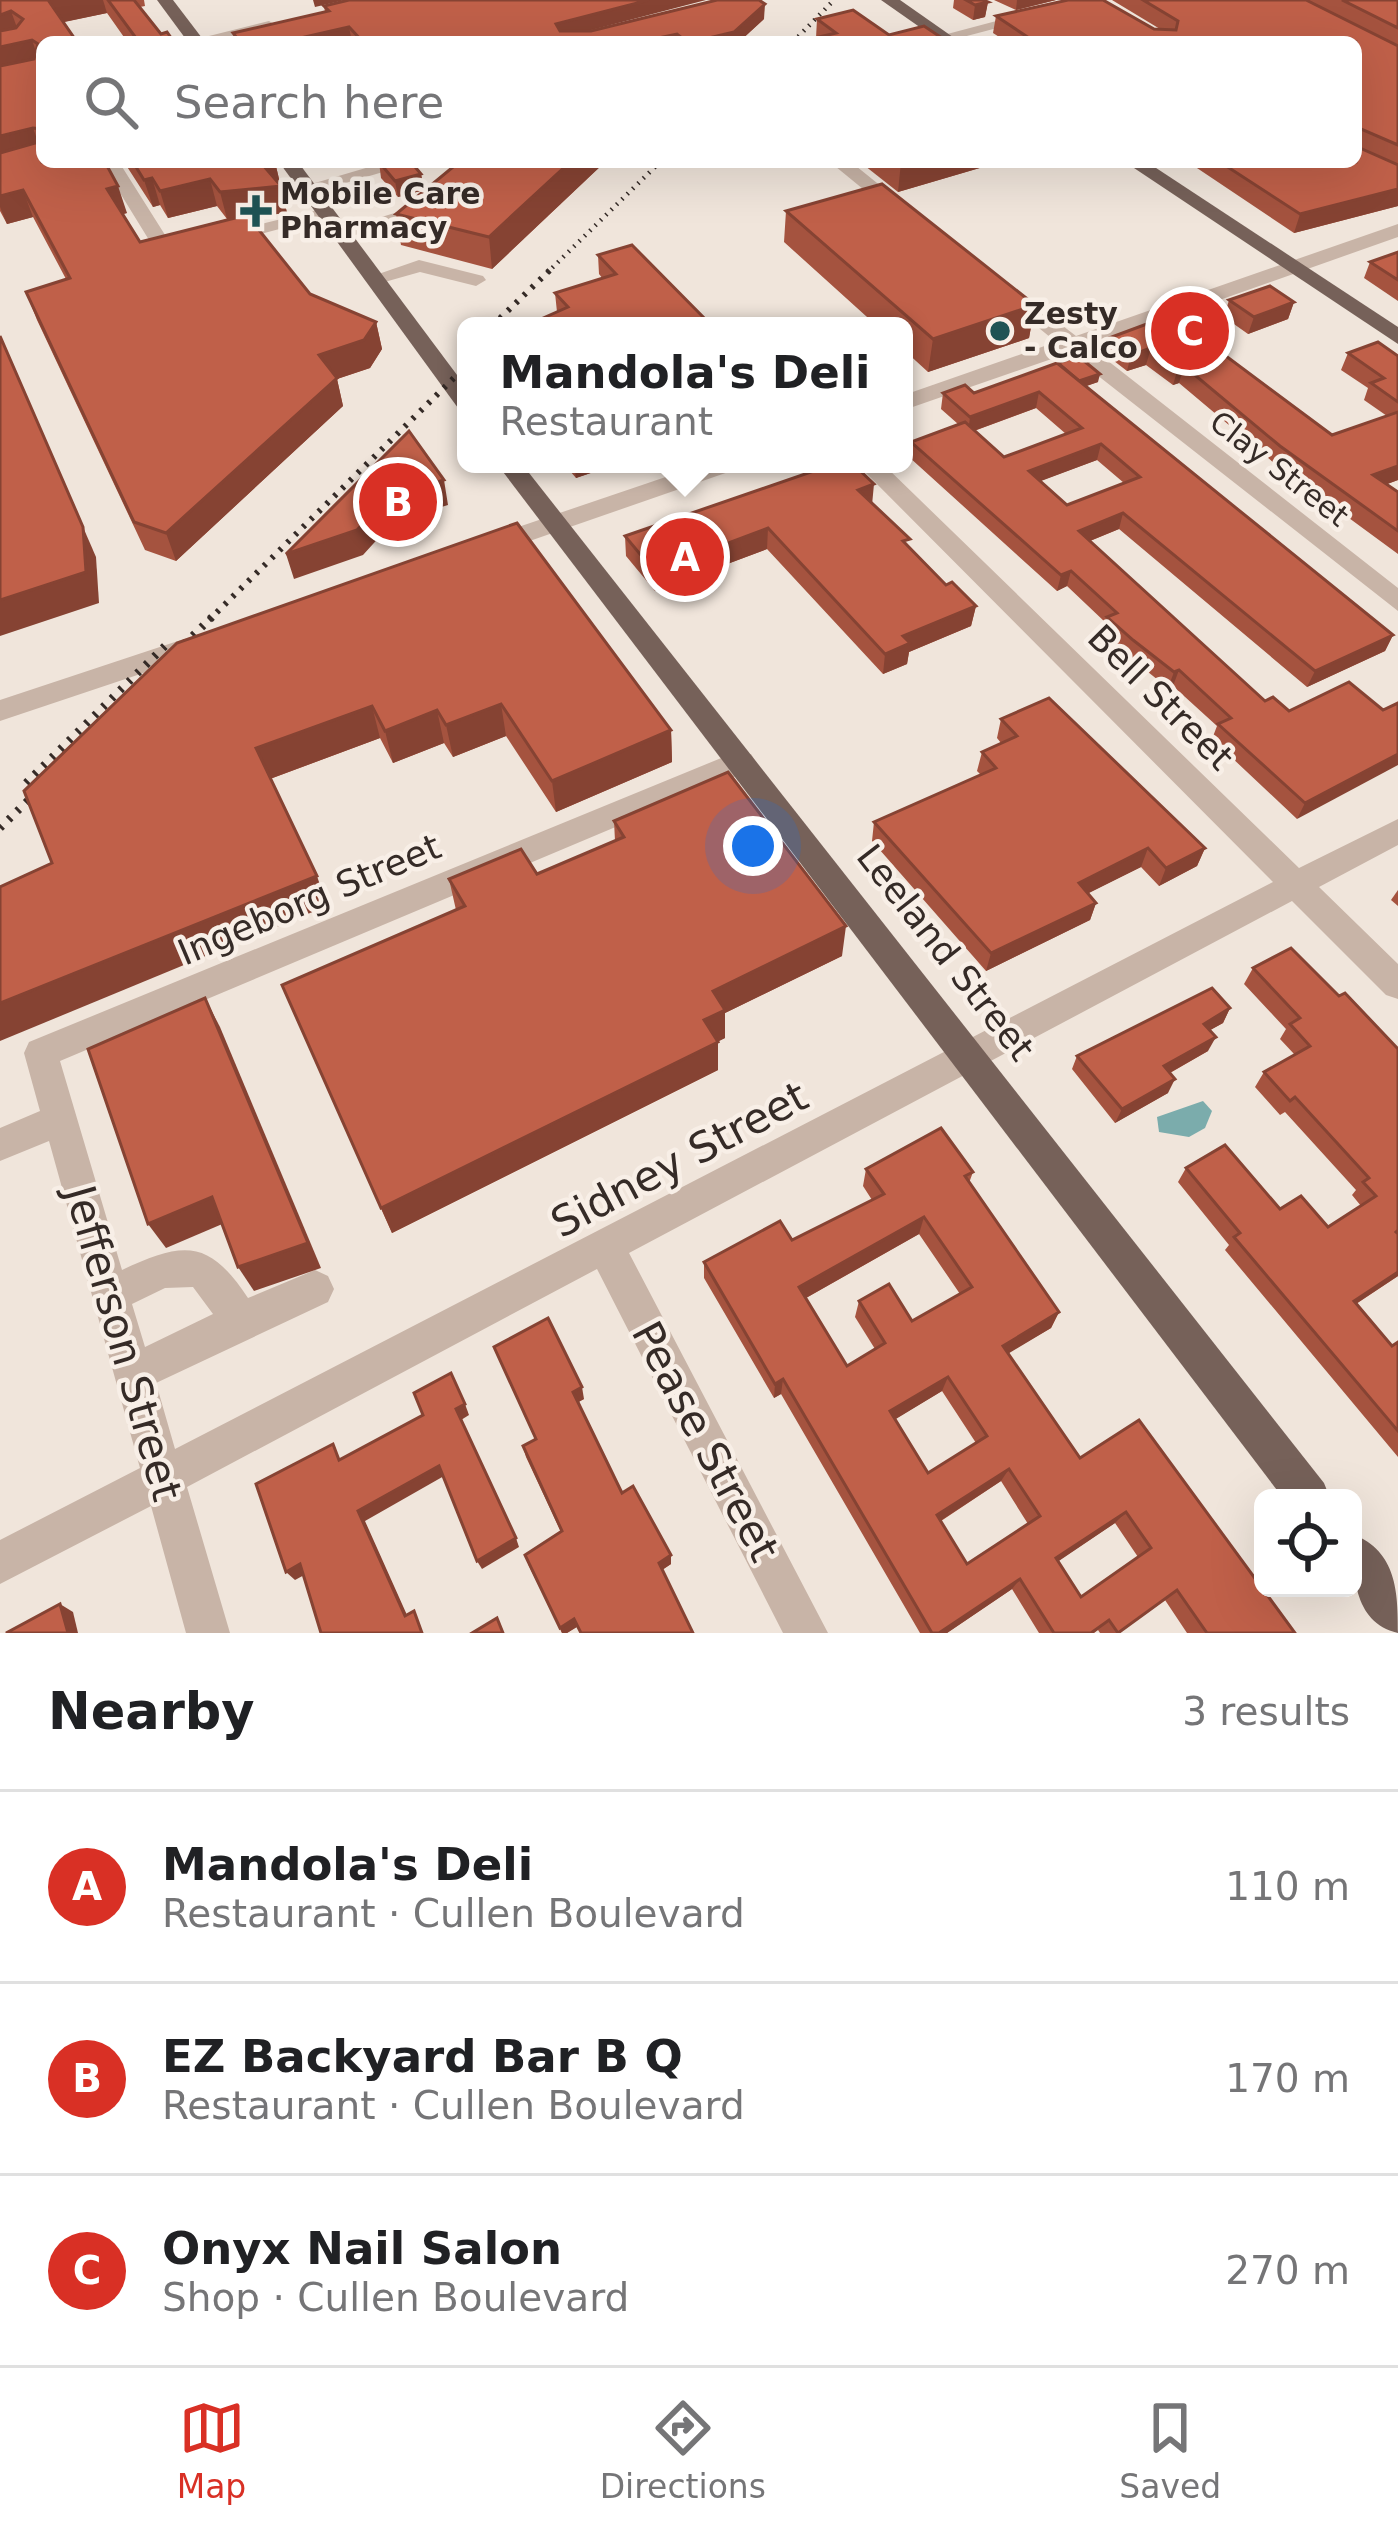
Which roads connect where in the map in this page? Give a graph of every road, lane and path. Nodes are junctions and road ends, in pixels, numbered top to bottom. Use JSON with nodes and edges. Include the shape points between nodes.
{"nodes":[{"id":1,"x":165,"y":0,"type":"edge"},
{"id":2,"x":889,"y":0,"type":"edge"},
{"id":3,"x":1100,"y":4,"type":"edge"},
{"id":4,"x":986,"y":7,"type":"edge"},
{"id":5,"x":1011,"y":19,"type":"junction"},
{"id":6,"x":281,"y":23,"type":"edge"},
{"id":7,"x":191,"y":36,"type":"edge"},
{"id":8,"x":222,"y":36,"type":"edge"},
{"id":9,"x":943,"y":36,"type":"edge"},
{"id":10,"x":957,"y":36,"type":"edge"},
{"id":11,"x":114,"y":168,"type":"edge"},
{"id":12,"x":293,"y":168,"type":"edge"},
{"id":13,"x":385,"y":168,"type":"edge"},
{"id":14,"x":847,"y":168,"type":"edge"},
{"id":15,"x":1144,"y":168,"type":"edge"},
{"id":16,"x":308,"y":188,"type":"junction"},
{"id":17,"x":326,"y":214,"type":"junction"},
{"id":18,"x":401,"y":217,"type":"edge"},
{"id":19,"x":914,"y":220,"type":"edge"},
{"id":20,"x":1398,"y":230,"type":"edge"},
{"id":21,"x":340,"y":233,"type":"junction"},
{"id":22,"x":1292,"y":267,"type":"junction"},
{"id":23,"x":981,"y":273,"type":"edge"},
{"id":24,"x":374,"y":279,"type":"junction"},
{"id":25,"x":476,"y":280,"type":"dead end"},
{"id":26,"x":1398,"y":338,"type":"edge"},
{"id":27,"x":1073,"y":344,"type":"junction"},
{"id":28,"x":457,"y":391,"type":"edge"},
{"id":29,"x":913,"y":400,"type":"edge"},
{"id":30,"x":515,"y":473,"type":"edge"},
{"id":31,"x":702,"y":473,"type":"edge"},
{"id":32,"x":878,"y":473,"type":"edge"},
{"id":33,"x":553,"y":525,"type":"junction"},
{"id":34,"x":464,"y":554,"type":"edge"},
{"id":35,"x":1398,"y":602,"type":"edge"},
{"id":36,"x":221,"y":637,"type":"edge"},
{"id":37,"x":0,"y":711,"type":"edge"},
{"id":38,"x":740,"y":762,"type":"junction"},
{"id":39,"x":1398,"y":831,"type":"edge"},
{"id":40,"x":1296,"y":884,"type":"junction"},
{"id":41,"x":1398,"y":985,"type":"edge"},
{"id":42,"x":41,"y":1053,"type":"joint"},
{"id":43,"x":970,"y":1057,"type":"junction"},
{"id":44,"x":60,"y":1119,"type":"junction"},
{"id":45,"x":0,"y":1145,"type":"edge"},
{"id":46,"x":606,"y":1248,"type":"junction"},
{"id":47,"x":315,"y":1289,"type":"dead end"},
{"id":48,"x":110,"y":1295,"type":"junction"},
{"id":49,"x":240,"y":1321,"type":"junction"},
{"id":50,"x":133,"y":1374,"type":"junction"},
{"id":51,"x":163,"y":1479,"type":"junction"},
{"id":52,"x":1302,"y":1489,"type":"edge"},
{"id":53,"x":0,"y":1563,"type":"edge"},
{"id":54,"x":1362,"y":1567,"type":"edge"},
{"id":55,"x":1398,"y":1613,"type":"edge"},
{"id":56,"x":208,"y":1633,"type":"edge"},
{"id":57,"x":806,"y":1633,"type":"edge"}],
"edges":[{"from":1,"to":7,"type":"main road"},
{"from":2,"to":9,"type":"main road"},
{"from":3,"to":5,"type":"street"},
{"from":4,"to":5,"type":"street"},
{"from":5,"to":10,"type":"street"},
{"from":6,"to":8,"type":"street"},
{"from":11,"to":17,"type":"street","via":[[167,253]]},
{"from":12,"to":16,"type":"main road"},
{"from":13,"to":16,"type":"street"},
{"from":14,"to":19,"type":"street"},
{"from":15,"to":22,"type":"main road"},
{"from":16,"to":17,"type":"main road"},
{"from":17,"to":21,"type":"main road"},
{"from":18,"to":21,"type":"street"},
{"from":20,"to":22,"type":"street"},
{"from":21,"to":24,"type":"main road"},
{"from":22,"to":26,"type":"main road"},
{"from":22,"to":27,"type":"street"},
{"from":23,"to":27,"type":"street","name":"Clay Street"},
{"from":24,"to":25,"type":"street","via":[[419,266]]},
{"from":24,"to":28,"type":"main road"},
{"from":27,"to":29,"type":"street"},
{"from":27,"to":35,"type":"street","name":"Clay Street"},
{"from":30,"to":33,"type":"main road","name":"Leeland Street"},
{"from":31,"to":33,"type":"street"},
{"from":32,"to":40,"type":"street","name":"Bell Street"},
{"from":33,"to":34,"type":"street"},
{"from":33,"to":38,"type":"main road","name":"Leeland Street"},
{"from":36,"to":37,"type":"street"},
{"from":38,"to":42,"type":"street","name":"Ingeborg Street"},
{"from":38,"to":43,"type":"main road","name":"Leeland Street"},
{"from":39,"to":40,"type":"street","name":"Sidney Street"},
{"from":40,"to":41,"type":"street","name":"Bell Street"},
{"from":40,"to":43,"type":"street","name":"Sidney Street"},
{"from":42,"to":44,"type":"street","name":"Jefferson Street"},
{"from":43,"to":46,"type":"street","name":"Sidney Street"},
{"from":43,"to":52,"type":"main road","name":"Leeland Street"},
{"from":44,"to":45,"type":"street"},
{"from":44,"to":48,"type":"street","name":"Jefferson Street"},
{"from":46,"to":51,"type":"street","name":"Sidney Street"},
{"from":46,"to":57,"type":"street","name":"Pease Street"},
{"from":47,"to":49,"type":"street"},
{"from":48,"to":49,"type":"street","via":[[163,1270],[200,1268]]},
{"from":48,"to":50,"type":"street","name":"Jefferson Street"},
{"from":49,"to":50,"type":"street"},
{"from":50,"to":51,"type":"street","name":"Jefferson Street"},
{"from":51,"to":53,"type":"street","name":"Sidney Street"},
{"from":51,"to":56,"type":"street","name":"Jefferson Street"},
{"from":54,"to":55,"type":"main road"}]}
